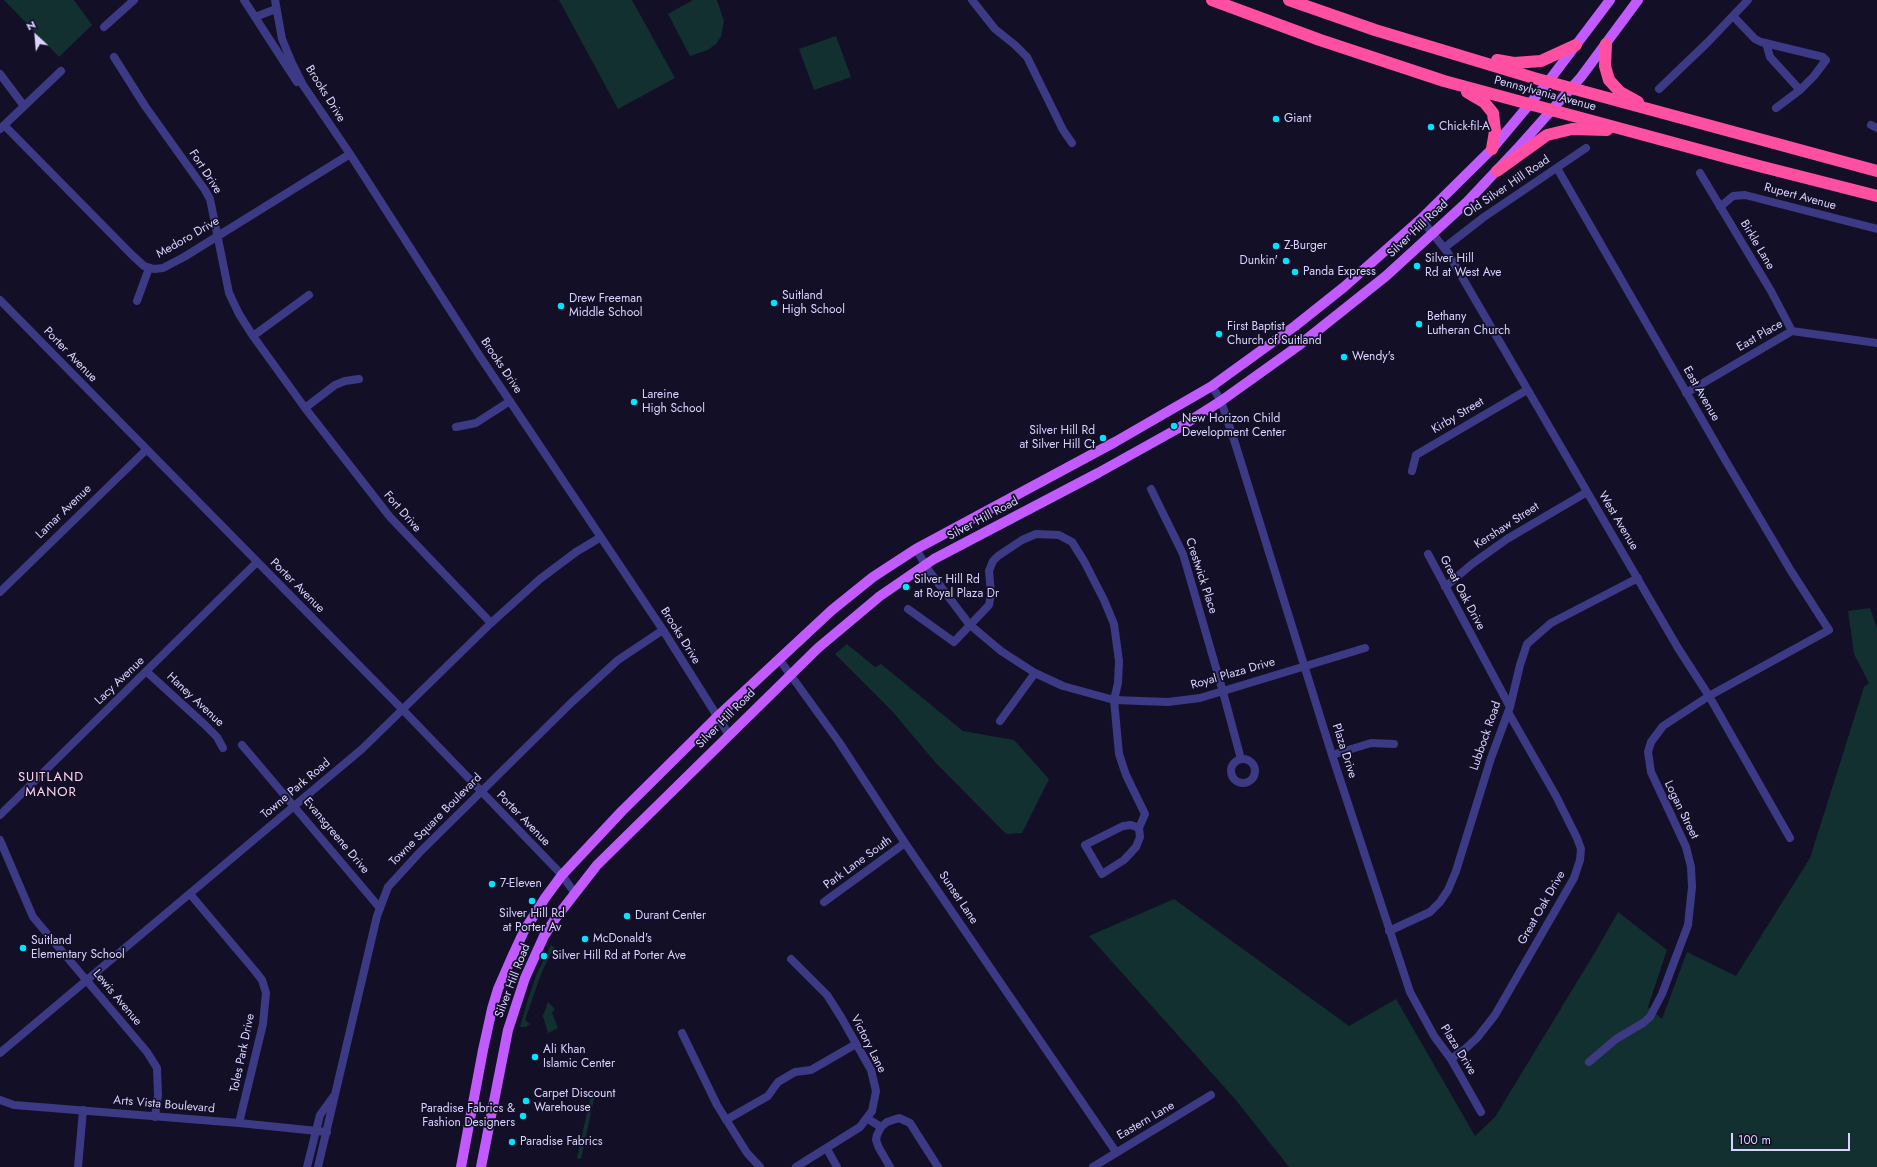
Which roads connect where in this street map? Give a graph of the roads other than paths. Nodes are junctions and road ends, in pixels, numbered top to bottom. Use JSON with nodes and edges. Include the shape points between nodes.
{"nodes":[{"id":1,"x":134,"y":0,"type":"edge"},
{"id":2,"x":244,"y":0,"type":"edge"},
{"id":3,"x":275,"y":0,"type":"edge"},
{"id":4,"x":972,"y":0,"type":"edge"},
{"id":5,"x":1212,"y":0,"type":"edge"},
{"id":6,"x":1289,"y":0,"type":"edge"},
{"id":7,"x":1610,"y":0,"type":"edge"},
{"id":8,"x":1638,"y":0,"type":"edge"},
{"id":9,"x":1748,"y":0,"type":"edge"},
{"id":10,"x":276,"y":9,"type":"junction"},
{"id":11,"x":1733,"y":16,"type":"junction"},
{"id":12,"x":255,"y":17,"type":"junction"},
{"id":13,"x":104,"y":27,"type":"dead end"},
{"id":14,"x":1766,"y":43,"type":"junction"},
{"id":15,"x":1606,"y":44,"type":"junction"},
{"id":16,"x":1576,"y":46,"type":"junction"},
{"id":17,"x":1442,"y":51,"type":"junction"},
{"id":18,"x":114,"y":57,"type":"dead end"},
{"id":19,"x":61,"y":70,"type":"dead end"},
{"id":20,"x":0,"y":74,"type":"edge"},
{"id":21,"x":1444,"y":81,"type":"junction"},
{"id":22,"x":1548,"y":82,"type":"junction"},
{"id":23,"x":1570,"y":89,"type":"junction"},
{"id":24,"x":1659,"y":89,"type":"dead end"},
{"id":25,"x":1800,"y":90,"type":"junction"},
{"id":26,"x":313,"y":100,"type":"junction"},
{"id":27,"x":1530,"y":104,"type":"junction"},
{"id":28,"x":24,"y":106,"type":"junction"},
{"id":29,"x":1776,"y":108,"type":"dead end"},
{"id":30,"x":1552,"y":110,"type":"junction"},
{"id":31,"x":1663,"y":114,"type":"junction"},
{"id":32,"x":2,"y":127,"type":"edge"},
{"id":33,"x":1626,"y":130,"type":"junction"},
{"id":34,"x":1072,"y":143,"type":"dead end"},
{"id":35,"x":1586,"y":148,"type":"dead end"},
{"id":36,"x":1492,"y":149,"type":"junction"},
{"id":37,"x":350,"y":154,"type":"junction"},
{"id":38,"x":1556,"y":168,"type":"junction"},
{"id":39,"x":1497,"y":171,"type":"junction"},
{"id":40,"x":1877,"y":171,"type":"edge"},
{"id":41,"x":1700,"y":173,"type":"dead end"},
{"id":42,"x":1877,"y":196,"type":"edge"},
{"id":43,"x":1720,"y":207,"type":"junction"},
{"id":44,"x":1421,"y":219,"type":"junction"},
{"id":45,"x":1877,"y":229,"type":"edge"},
{"id":46,"x":1434,"y":233,"type":"junction"},
{"id":47,"x":218,"y":236,"type":"junction"},
{"id":48,"x":1444,"y":248,"type":"junction"},
{"id":49,"x":149,"y":268,"type":"junction"},
{"id":50,"x":309,"y":295,"type":"dead end"},
{"id":51,"x":0,"y":300,"type":"edge"},
{"id":52,"x":137,"y":301,"type":"dead end"},
{"id":53,"x":1792,"y":331,"type":"junction"},
{"id":54,"x":253,"y":336,"type":"junction"},
{"id":55,"x":1877,"y":343,"type":"edge"},
{"id":56,"x":359,"y":379,"type":"dead end"},
{"id":57,"x":1212,"y":386,"type":"junction"},
{"id":58,"x":1527,"y":390,"type":"junction"},
{"id":59,"x":1686,"y":393,"type":"junction"},
{"id":60,"x":510,"y":401,"type":"junction"},
{"id":61,"x":1220,"y":401,"type":"junction"},
{"id":62,"x":305,"y":408,"type":"junction"},
{"id":63,"x":456,"y":427,"type":"dead end"},
{"id":64,"x":146,"y":450,"type":"junction"},
{"id":65,"x":1412,"y":471,"type":"dead end"},
{"id":66,"x":1151,"y":489,"type":"dead end"},
{"id":67,"x":1587,"y":492,"type":"junction"},
{"id":68,"x":601,"y":537,"type":"junction"},
{"id":69,"x":916,"y":549,"type":"junction"},
{"id":70,"x":1428,"y":554,"type":"dead end"},
{"id":71,"x":256,"y":563,"type":"junction"},
{"id":72,"x":925,"y":565,"type":"junction"},
{"id":73,"x":1638,"y":578,"type":"junction"},
{"id":74,"x":1445,"y":587,"type":"junction"},
{"id":75,"x":0,"y":592,"type":"edge"},
{"id":76,"x":908,"y":609,"type":"dead end"},
{"id":77,"x":491,"y":623,"type":"junction"},
{"id":78,"x":970,"y":624,"type":"junction"},
{"id":79,"x":662,"y":630,"type":"junction"},
{"id":80,"x":1829,"y":630,"type":"joint"},
{"id":81,"x":1365,"y":648,"type":"dead end"},
{"id":82,"x":779,"y":659,"type":"junction"},
{"id":83,"x":1304,"y":666,"type":"junction"},
{"id":84,"x":147,"y":672,"type":"junction"},
{"id":85,"x":1035,"y":673,"type":"junction"},
{"id":86,"x":790,"y":675,"type":"junction"},
{"id":87,"x":1223,"y":692,"type":"junction"},
{"id":88,"x":1709,"y":696,"type":"junction"},
{"id":89,"x":1114,"y":700,"type":"junction"},
{"id":90,"x":1509,"y":709,"type":"junction"},
{"id":91,"x":403,"y":710,"type":"junction"},
{"id":92,"x":717,"y":717,"type":"junction"},
{"id":93,"x":1000,"y":722,"type":"dead end"},
{"id":94,"x":729,"y":735,"type":"junction"},
{"id":95,"x":242,"y":744,"type":"dead end"},
{"id":96,"x":1394,"y":744,"type":"dead end"},
{"id":97,"x":223,"y":748,"type":"dead end"},
{"id":98,"x":1332,"y":755,"type":"junction"},
{"id":99,"x":1241,"y":760,"type":"dead end"},
{"id":100,"x":480,"y":792,"type":"junction"},
{"id":101,"x":295,"y":805,"type":"junction"},
{"id":102,"x":0,"y":815,"type":"edge"},
{"id":103,"x":1139,"y":828,"type":"junction"},
{"id":104,"x":1790,"y":838,"type":"dead end"},
{"id":105,"x":0,"y":840,"type":"edge"},
{"id":106,"x":905,"y":843,"type":"junction"},
{"id":107,"x":562,"y":875,"type":"junction"},
{"id":108,"x":574,"y":892,"type":"junction"},
{"id":109,"x":190,"y":894,"type":"junction"},
{"id":110,"x":824,"y":902,"type":"dead end"},
{"id":111,"x":379,"y":907,"type":"junction"},
{"id":112,"x":1389,"y":931,"type":"junction"},
{"id":113,"x":791,"y":959,"type":"dead end"},
{"id":114,"x":87,"y":980,"type":"junction"},
{"id":115,"x":682,"y":1033,"type":"dead end"},
{"id":116,"x":856,"y":1044,"type":"junction"},
{"id":117,"x":0,"y":1053,"type":"edge"},
{"id":118,"x":1450,"y":1059,"type":"junction"},
{"id":119,"x":1589,"y":1062,"type":"dead end"},
{"id":120,"x":335,"y":1093,"type":"junction"},
{"id":121,"x":1211,"y":1095,"type":"dead end"},
{"id":122,"x":0,"y":1100,"type":"edge"},
{"id":123,"x":83,"y":1110,"type":"junction"},
{"id":124,"x":1481,"y":1112,"type":"dead end"},
{"id":125,"x":155,"y":1117,"type":"junction"},
{"id":126,"x":868,"y":1119,"type":"junction"},
{"id":127,"x":726,"y":1120,"type":"junction"},
{"id":128,"x":240,"y":1123,"type":"junction"},
{"id":129,"x":881,"y":1127,"type":"junction"},
{"id":130,"x":316,"y":1131,"type":"junction"},
{"id":131,"x":326,"y":1132,"type":"junction"},
{"id":132,"x":827,"y":1149,"type":"junction"},
{"id":133,"x":1116,"y":1152,"type":"junction"},
{"id":134,"x":78,"y":1167,"type":"edge"},
{"id":135,"x":307,"y":1167,"type":"edge"},
{"id":136,"x":318,"y":1167,"type":"edge"},
{"id":137,"x":461,"y":1167,"type":"edge"},
{"id":138,"x":481,"y":1167,"type":"edge"},
{"id":139,"x":760,"y":1167,"type":"edge"},
{"id":140,"x":796,"y":1167,"type":"edge"},
{"id":141,"x":837,"y":1167,"type":"edge"},
{"id":142,"x":890,"y":1167,"type":"edge"},
{"id":143,"x":938,"y":1167,"type":"edge"},
{"id":144,"x":1093,"y":1167,"type":"edge"}],
"edges":[{"from":1,"to":13,"type":"street"},
{"from":2,"to":12,"type":"street"},
{"from":3,"to":10,"type":"street","name":"Brooks Drive"},
{"from":4,"to":34,"type":"street","via":[[995,29],[1027,57]]},
{"from":5,"to":21,"type":"highway","name":"Pennsylvania Avenue","via":[[1320,40]]},
{"from":6,"to":17,"type":"highway","name":"Pennsylvania Avenue"},
{"from":7,"to":16,"type":"main road","name":"Silver Hill Road"},
{"from":8,"to":15,"type":"main road","name":"Silver Hill Road"},
{"from":9,"to":11,"type":"street"},
{"from":10,"to":12,"type":"street"},
{"from":10,"to":26,"type":"street","name":"Brooks Drive","via":[[286,50]]},
{"from":11,"to":14,"type":"street","via":[[1755,39]]},
{"from":11,"to":24,"type":"street"},
{"from":12,"to":26,"type":"street","via":[[284,64]]},
{"from":14,"to":25,"type":"street","via":[[1770,57]]},
{"from":14,"to":25,"type":"street","via":[[1823,57],[1826,60]]},
{"from":15,"to":23,"type":"main road","name":"Silver Hill Road"},
{"from":15,"to":31,"type":"highway","via":[[1606,72],[1611,84],[1620,92]]},
{"from":16,"to":17,"type":"highway","via":[[1546,60],[1521,63]]},
{"from":16,"to":22,"type":"main road","name":"Silver Hill Road"},
{"from":17,"to":22,"type":"highway","name":"Pennsylvania Avenue"},
{"from":18,"to":47,"type":"street","name":"Fort Drive","via":[[145,106],[205,190],[212,205]]},
{"from":19,"to":28,"type":"street"},
{"from":20,"to":28,"type":"street"},
{"from":21,"to":27,"type":"highway","name":"Pennsylvania Avenue"},
{"from":21,"to":36,"type":"highway","via":[[1480,99],[1490,109],[1494,116],[1495,128]]},
{"from":22,"to":23,"type":"highway","name":"Pennsylvania Avenue"},
{"from":22,"to":27,"type":"main road","name":"Silver Hill Road"},
{"from":23,"to":30,"type":"main road","name":"Silver Hill Road"},
{"from":23,"to":31,"type":"highway","name":"Pennsylvania Avenue"},
{"from":25,"to":29,"type":"street"},
{"from":26,"to":37,"type":"street","name":"Brooks Drive"},
{"from":27,"to":30,"type":"highway","name":"Pennsylvania Avenue"},
{"from":27,"to":36,"type":"main road","name":"Silver Hill Road"},
{"from":28,"to":32,"type":"street"},
{"from":30,"to":33,"type":"highway","name":"Pennsylvania Avenue"},
{"from":30,"to":39,"type":"main road","name":"Silver Hill Road"},
{"from":31,"to":40,"type":"highway","name":"Pennsylvania Avenue"},
{"from":32,"to":49,"type":"street","name":"Medoro Drive","via":[[132,255]]},
{"from":33,"to":39,"type":"highway","via":[[1578,128],[1553,133],[1542,137]]},
{"from":33,"to":42,"type":"highway","name":"Pennsylvania Avenue"},
{"from":35,"to":38,"type":"street","name":"Old Silver Hill Road"},
{"from":36,"to":44,"type":"main road","name":"Silver Hill Road"},
{"from":37,"to":47,"type":"street","name":"Medoro Drive"},
{"from":37,"to":60,"type":"street","name":"Brooks Drive"},
{"from":38,"to":48,"type":"street","name":"Old Silver Hill Road"},
{"from":38,"to":59,"type":"street","name":"East Avenue"},
{"from":39,"to":46,"type":"main road","name":"Silver Hill Road"},
{"from":41,"to":43,"type":"street","name":"Birkle Lane"},
{"from":43,"to":45,"type":"street","name":"Rupert Avenue","via":[[1733,196],[1745,195]]},
{"from":43,"to":53,"type":"street","name":"Birkle Lane"},
{"from":44,"to":46,"type":"street","name":"West Avenue"},
{"from":44,"to":57,"type":"main road","name":"Silver Hill Road","via":[[1316,309]]},
{"from":46,"to":48,"type":"street","name":"West Avenue"},
{"from":46,"to":61,"type":"main road","name":"Silver Hill Road","via":[[1338,315]]},
{"from":47,"to":49,"type":"street","name":"Medoro Drive","via":[[163,268]]},
{"from":47,"to":54,"type":"street","name":"Fort Drive","via":[[229,293]]},
{"from":48,"to":58,"type":"street","name":"West Avenue"},
{"from":49,"to":52,"type":"street"},
{"from":50,"to":54,"type":"street"},
{"from":51,"to":64,"type":"street","name":"Porter Avenue"},
{"from":53,"to":55,"type":"street","name":"East Place"},
{"from":53,"to":59,"type":"street","name":"East Place"},
{"from":54,"to":62,"type":"street","name":"Fort Drive"},
{"from":56,"to":62,"type":"street","via":[[335,385]]},
{"from":57,"to":61,"type":"street","name":"Plaza Drive"},
{"from":57,"to":69,"type":"main road","name":"Silver Hill Road","via":[[1115,442]]},
{"from":58,"to":65,"type":"street","name":"Kirby Street","via":[[1416,455]]},
{"from":58,"to":67,"type":"street","name":"West Avenue"},
{"from":59,"to":80,"type":"street","name":"East Avenue"},
{"from":60,"to":63,"type":"street","via":[[476,423]]},
{"from":60,"to":68,"type":"street","name":"Brooks Drive"},
{"from":61,"to":72,"type":"main road","name":"Silver Hill Road","via":[[1177,429]]},
{"from":61,"to":83,"type":"street","name":"Plaza Drive"},
{"from":62,"to":77,"type":"street","name":"Fort Drive","via":[[390,517]]},
{"from":64,"to":71,"type":"street","name":"Porter Avenue"},
{"from":64,"to":75,"type":"street","name":"Lamar Avenue"},
{"from":66,"to":87,"type":"street","name":"Crestwick Place","via":[[1183,554]]},
{"from":67,"to":73,"type":"street","name":"West Avenue"},
{"from":67,"to":74,"type":"street","name":"Kershaw Street","via":[[1507,539]]},
{"from":68,"to":77,"type":"street","name":"Towne Park Road","via":[[546,573]]},
{"from":68,"to":79,"type":"street","name":"Brooks Drive"},
{"from":69,"to":72,"type":"street","name":"Royal Plaza Drive"},
{"from":69,"to":82,"type":"main road","name":"Silver Hill Road","via":[[851,593]]},
{"from":70,"to":74,"type":"street","name":"Great Oak Drive"},
{"from":71,"to":84,"type":"street","name":"Lacy Avenue"},
{"from":71,"to":91,"type":"street","name":"Porter Avenue"},
{"from":72,"to":78,"type":"street","name":"Royal Plaza Drive"},
{"from":72,"to":86,"type":"main road","name":"Silver Hill Road","via":[[863,609]]},
{"from":73,"to":88,"type":"street","name":"West Avenue"},
{"from":73,"to":90,"type":"street","name":"Lubbock Road","via":[[1551,623],[1530,640],[1521,660]]},
{"from":74,"to":90,"type":"street","name":"Great Oak Drive"},
{"from":76,"to":78,"type":"street","via":[[954,642]]},
{"from":77,"to":91,"type":"street","name":"Towne Park Road"},
{"from":78,"to":85,"type":"street","name":"Royal Plaza Drive","via":[[1001,651]]},
{"from":78,"to":89,"type":"street","via":[[989,605],[989,571],[998,556],[1036,534],[1063,536],[1078,549],[1114,624],[1119,661]]},
{"from":79,"to":92,"type":"street","name":"Brooks Drive"},
{"from":79,"to":100,"type":"street","name":"Towne Square Boulevard","via":[[604,672]]},
{"from":80,"to":88,"type":"street","name":"Logan Street"},
{"from":81,"to":83,"type":"street","name":"Royal Plaza Drive"},
{"from":82,"to":86,"type":"street","name":"Sunset Lane"},
{"from":82,"to":92,"type":"main road","name":"Silver Hill Road"},
{"from":83,"to":87,"type":"street","name":"Royal Plaza Drive"},
{"from":83,"to":98,"type":"street","name":"Plaza Drive"},
{"from":84,"to":97,"type":"street","name":"Haney Avenue","via":[[204,724],[217,737]]},
{"from":84,"to":102,"type":"street","name":"Lacy Avenue"},
{"from":85,"to":89,"type":"street","name":"Royal Plaza Drive","via":[[1063,686]]},
{"from":85,"to":93,"type":"street"},
{"from":86,"to":94,"type":"main road","name":"Silver Hill Road"},
{"from":86,"to":106,"type":"street","name":"Sunset Lane","via":[[839,742]]},
{"from":87,"to":89,"type":"street","name":"Royal Plaza Drive","via":[[1168,702]]},
{"from":87,"to":99,"type":"street","name":"Crestwick Place"},
{"from":88,"to":104,"type":"street","name":"West Avenue"},
{"from":88,"to":119,"type":"street","name":"Logan Street","via":[[1663,726],[1649,747],[1652,778],[1686,847],[1691,867],[1691,907],[1683,940],[1650,1017],[1616,1039]]},
{"from":89,"to":103,"type":"street","via":[[1121,761],[1145,814]]},
{"from":90,"to":112,"type":"street","name":"Lubbock Road","via":[[1456,871],[1444,896],[1427,914]]},
{"from":90,"to":118,"type":"street","name":"Great Oak Drive","via":[[1577,838],[1581,849],[1580,860],[1574,878],[1495,1015],[1477,1038]]},
{"from":91,"to":100,"type":"street","name":"Porter Avenue"},
{"from":91,"to":101,"type":"street","name":"Towne Park Road","via":[[362,749]]},
{"from":92,"to":94,"type":"street","name":"Brooks Drive"},
{"from":92,"to":107,"type":"main road","name":"Silver Hill Road"},
{"from":94,"to":108,"type":"main road","name":"Silver Hill Road","via":[[597,865]]},
{"from":95,"to":101,"type":"street","name":"Evansgreene Drive"},
{"from":96,"to":98,"type":"street","via":[[1371,743]]},
{"from":98,"to":112,"type":"street","name":"Plaza Drive"},
{"from":100,"to":107,"type":"street","name":"Porter Avenue"},
{"from":100,"to":111,"type":"street","name":"Towne Square Boulevard","via":[[393,880]]},
{"from":101,"to":109,"type":"street","name":"Towne Park Road"},
{"from":101,"to":111,"type":"street","name":"Evansgreene Drive"},
{"from":103,"to":103,"type":"street","via":[[1140,838],[1132,852],[1118,865],[1102,874],[1085,845],[1123,826]]},
{"from":105,"to":114,"type":"street","name":"Lewis Avenue","via":[[33,917]]},
{"from":106,"to":110,"type":"street","name":"Park Lane South"},
{"from":106,"to":133,"type":"street","name":"Sunset Lane"},
{"from":107,"to":108,"type":"street","name":"Porter Avenue"},
{"from":107,"to":137,"type":"main road","name":"Silver Hill Road","via":[[524,931],[498,990],[483,1050]]},
{"from":108,"to":138,"type":"main road","name":"Silver Hill Road","via":[[544,936],[519,993],[503,1052]]},
{"from":109,"to":114,"type":"street","name":"Towne Park Road"},
{"from":109,"to":128,"type":"street","name":"Toles Park Drive","via":[[262,980],[266,993],[263,1024]]},
{"from":111,"to":120,"type":"street","name":"Towne Square Boulevard"},
{"from":112,"to":118,"type":"street","name":"Plaza Drive","via":[[1410,992]]},
{"from":113,"to":116,"type":"street","name":"Victory Lane","via":[[827,995]]},
{"from":114,"to":117,"type":"street","name":"Towne Park Road"},
{"from":114,"to":125,"type":"street","name":"Lewis Avenue","via":[[157,1068],[158,1095]]},
{"from":115,"to":127,"type":"street"},
{"from":116,"to":126,"type":"street","name":"Victory Lane","via":[[875,1082],[874,1103]]},
{"from":116,"to":127,"type":"street","via":[[811,1070],[795,1072],[778,1082],[768,1096]]},
{"from":118,"to":124,"type":"street","name":"Plaza Drive"},
{"from":120,"to":130,"type":"street","name":"Towne Square Boulevard","via":[[320,1115]]},
{"from":120,"to":131,"type":"street","name":"Towne Square Boulevard"},
{"from":121,"to":133,"type":"street","name":"Eastern Lane"},
{"from":122,"to":123,"type":"street","name":"Arts Vista Boulevard","via":[[14,1105]]},
{"from":123,"to":125,"type":"street","name":"Arts Vista Boulevard"},
{"from":123,"to":134,"type":"street"},
{"from":125,"to":128,"type":"street","name":"Arts Vista Boulevard"},
{"from":126,"to":129,"type":"street"},
{"from":126,"to":132,"type":"street","name":"Victory Lane","via":[[852,1134]]},
{"from":127,"to":139,"type":"street","via":[[747,1153]]},
{"from":128,"to":130,"type":"street","name":"Arts Vista Boulevard"},
{"from":129,"to":142,"type":"street","via":[[876,1140]]},
{"from":129,"to":143,"type":"street","via":[[892,1119],[905,1119]]},
{"from":130,"to":131,"type":"street","name":"Arts Vista Boulevard"},
{"from":130,"to":135,"type":"street","name":"Towne Square Boulevard"},
{"from":131,"to":136,"type":"street","name":"Towne Square Boulevard"},
{"from":132,"to":140,"type":"street","name":"Victory Lane"},
{"from":132,"to":141,"type":"street"},
{"from":133,"to":144,"type":"street","name":"Eastern Lane"}]}
